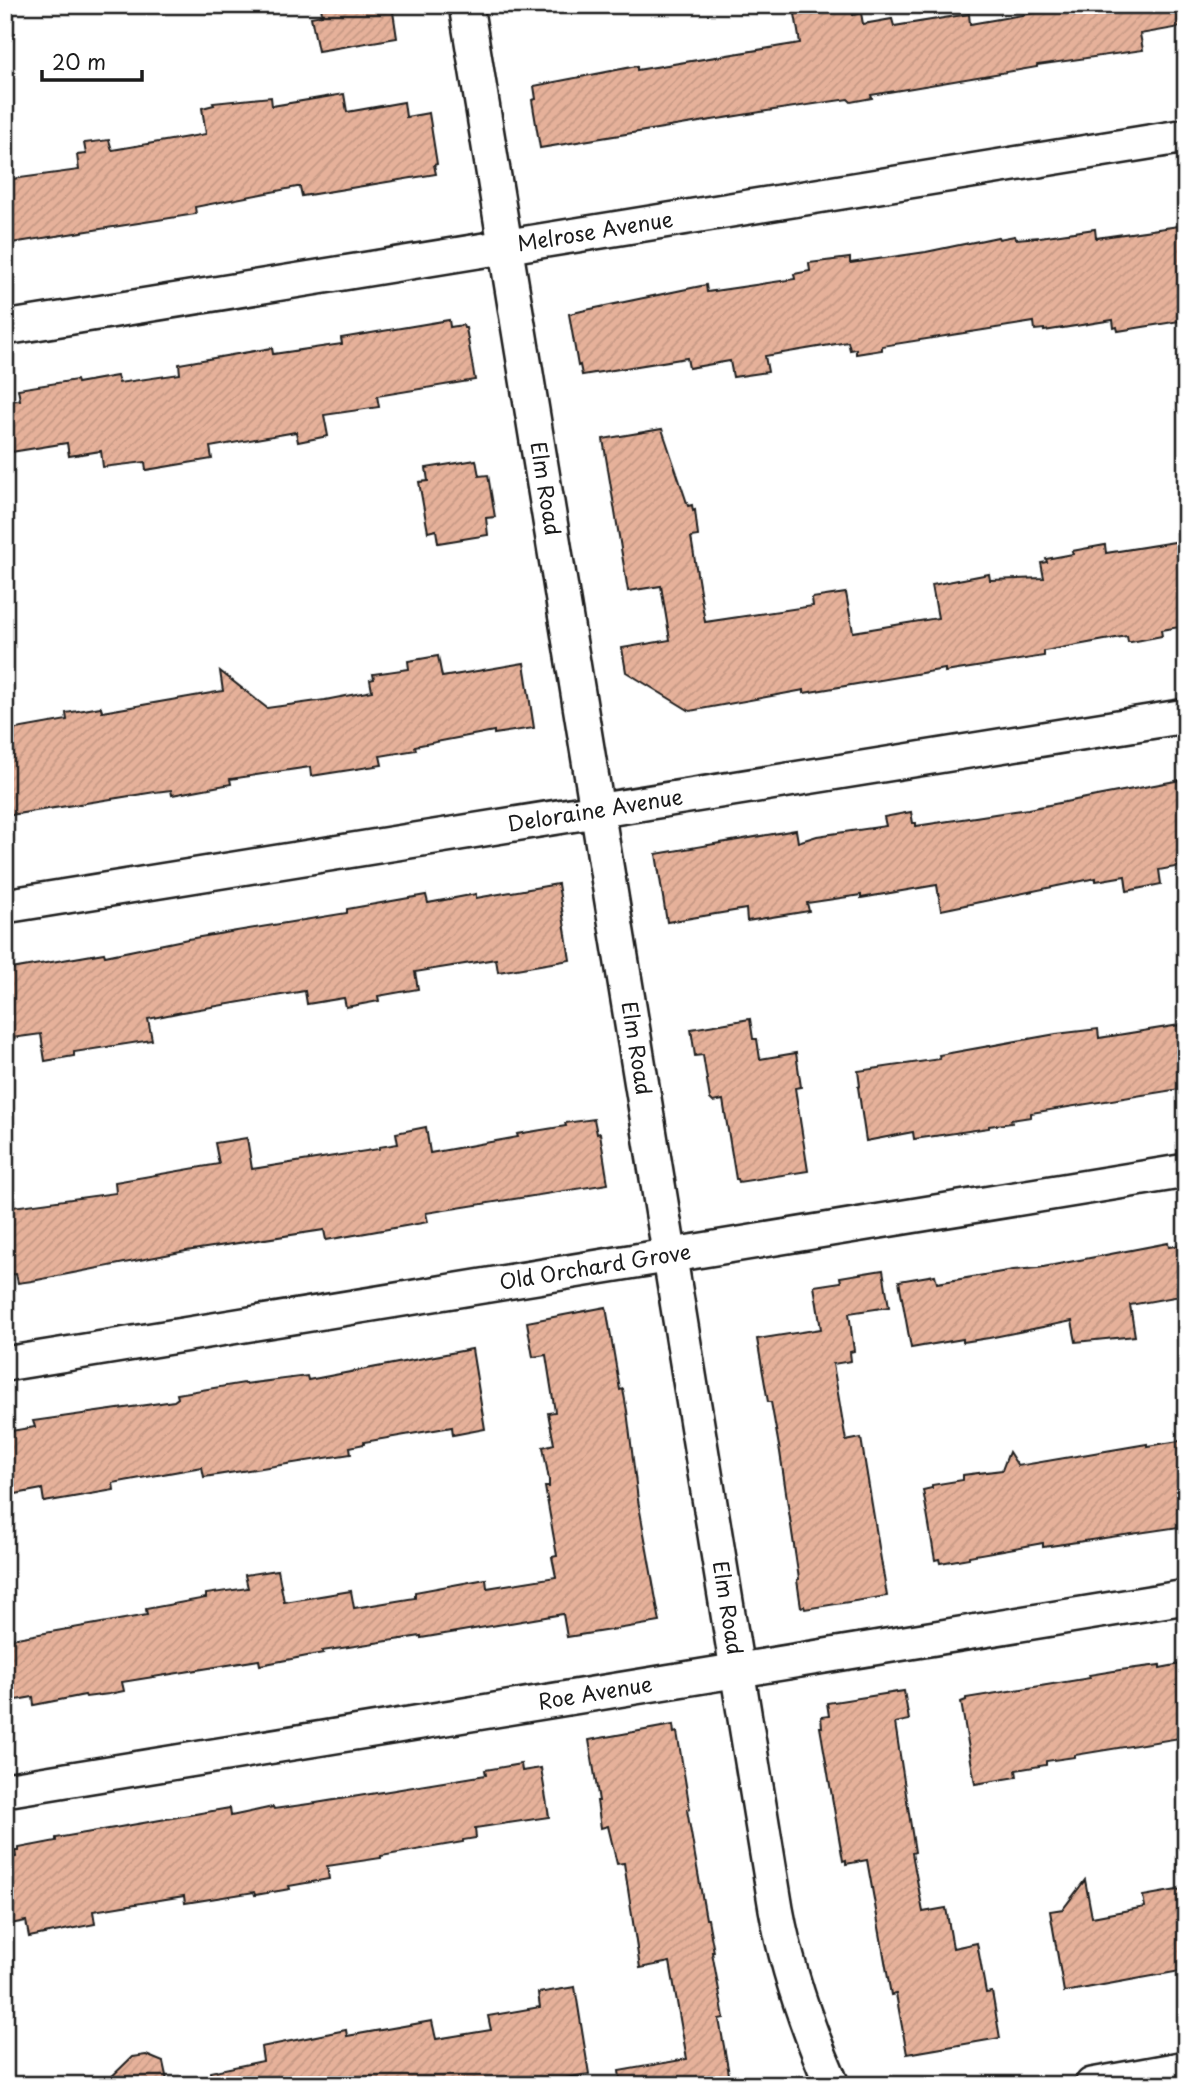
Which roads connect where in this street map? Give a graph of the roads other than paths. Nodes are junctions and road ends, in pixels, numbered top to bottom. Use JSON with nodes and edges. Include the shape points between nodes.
{"nodes":[{"id":1,"x":466,"y":5,"type":"edge"},
{"id":2,"x":1186,"y":136,"type":"edge"},
{"id":3,"x":506,"y":247,"type":"junction"},
{"id":4,"x":5,"y":328,"type":"edge"},
{"id":5,"x":1186,"y":716,"type":"edge"},
{"id":6,"x":598,"y":810,"type":"junction"},
{"id":7,"x":5,"y":906,"type":"edge"},
{"id":8,"x":1186,"y":1171,"type":"edge"},
{"id":9,"x":671,"y":1255,"type":"junction"},
{"id":10,"x":5,"y":1364,"type":"edge"},
{"id":11,"x":1186,"y":1597,"type":"edge"},
{"id":12,"x":738,"y":1670,"type":"junction"},
{"id":13,"x":5,"y":1790,"type":"edge"},
{"id":14,"x":1186,"y":2068,"type":"edge"},
{"id":15,"x":832,"y":2085,"type":"edge"},
{"id":16,"x":1092,"y":2085,"type":"edge"}],
"edges":[{"from":1,"to":3,"type":"street","name":"Elm Road"},
{"from":2,"to":3,"type":"street","name":"Melrose Avenue"},
{"from":3,"to":4,"type":"street","name":"Melrose Avenue"},
{"from":3,"to":6,"type":"street","name":"Elm Road"},
{"from":5,"to":6,"type":"street","name":"Deloraine Avenue"},
{"from":6,"to":7,"type":"street","name":"Deloraine Avenue"},
{"from":6,"to":9,"type":"street","name":"Elm Road"},
{"from":8,"to":9,"type":"street","name":"Old Orchard Grove"},
{"from":9,"to":10,"type":"street","name":"Old Orchard Grove"},
{"from":9,"to":12,"type":"street","name":"Elm Road"},
{"from":11,"to":12,"type":"street","name":"Roe Avenue"},
{"from":12,"to":13,"type":"street","name":"Roe Avenue"},
{"from":12,"to":15,"type":"street","name":"Elm Road","via":[[782,1941],[801,2008]]},
{"from":14,"to":16,"type":"street"}]}
